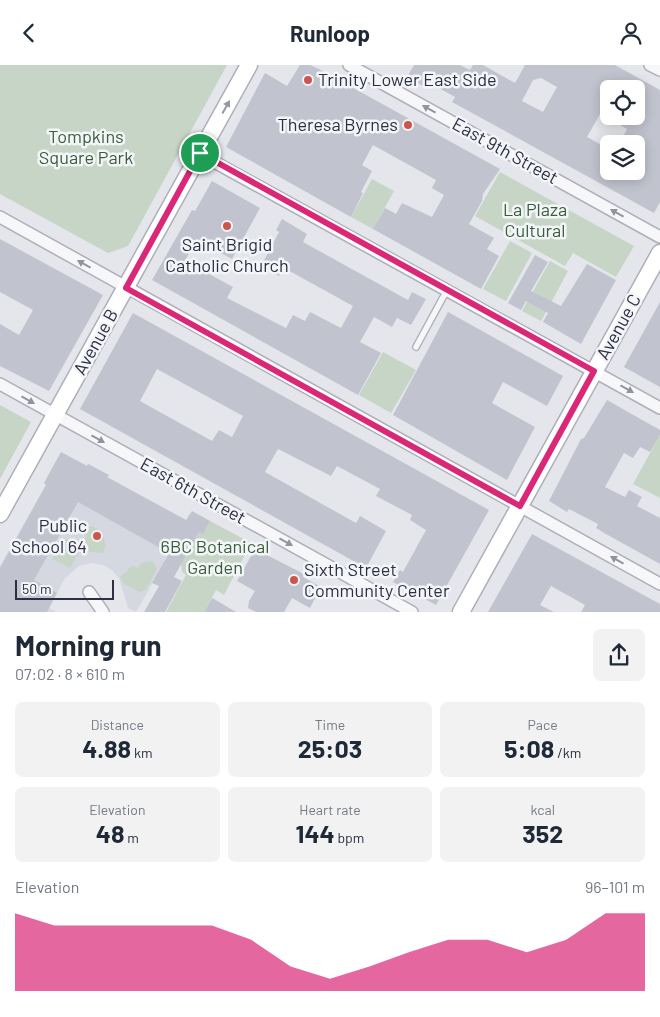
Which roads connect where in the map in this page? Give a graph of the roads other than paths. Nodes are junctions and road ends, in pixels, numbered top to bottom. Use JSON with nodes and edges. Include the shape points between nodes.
{"nodes":[{"id":1,"x":249,"y":65,"type":"edge"},
{"id":2,"x":349,"y":65,"type":"edge"},
{"id":3,"x":650,"y":65,"type":"edge"},
{"id":4,"x":660,"y":70,"type":"edge"},
{"id":5,"x":200,"y":153,"type":"junction"},
{"id":6,"x":0,"y":217,"type":"edge"},
{"id":7,"x":660,"y":237,"type":"edge"},
{"id":8,"x":660,"y":253,"type":"edge"},
{"id":9,"x":126,"y":288,"type":"junction"},
{"id":10,"x":447,"y":290,"type":"junction"},
{"id":11,"x":416,"y":347,"type":"dead end"},
{"id":12,"x":594,"y":371,"type":"junction"},
{"id":13,"x":0,"y":384,"type":"edge"},
{"id":14,"x":660,"y":408,"type":"edge"},
{"id":15,"x":55,"y":415,"type":"junction"},
{"id":16,"x":520,"y":506,"type":"junction"},
{"id":17,"x":0,"y":514,"type":"edge"},
{"id":18,"x":660,"y":584,"type":"edge"},
{"id":19,"x":89,"y":592,"type":"dead end"},
{"id":20,"x":103,"y":612,"type":"edge"},
{"id":21,"x":412,"y":612,"type":"edge"},
{"id":22,"x":461,"y":612,"type":"edge"}],
"edges":[{"from":5,"to":1,"type":"street","name":"Avenue B","one_way":true},
{"from":7,"to":2,"type":"street","name":"East 9th Street","one_way":true},
{"from":3,"to":4,"type":"street"},
{"from":5,"to":9,"type":"street","name":"Avenue B"},
{"from":5,"to":10,"type":"street"},
{"from":9,"to":6,"type":"street","one_way":true},
{"from":8,"to":12,"type":"street","name":"Avenue C"},
{"from":9,"to":15,"type":"street","name":"Avenue B"},
{"from":9,"to":16,"type":"street"},
{"from":10,"to":11,"type":"lane"},
{"from":10,"to":12,"type":"street"},
{"from":12,"to":14,"type":"street","one_way":true},
{"from":12,"to":16,"type":"street","name":"Avenue C"},
{"from":13,"to":15,"type":"street","name":"East 6th Street","one_way":true},
{"from":15,"to":17,"type":"street","name":"Avenue B"},
{"from":15,"to":21,"type":"street","name":"East 6th Street","one_way":true},
{"from":18,"to":16,"type":"street","one_way":true},
{"from":16,"to":22,"type":"street","name":"Avenue C"},
{"from":19,"to":20,"type":"street"}]}
